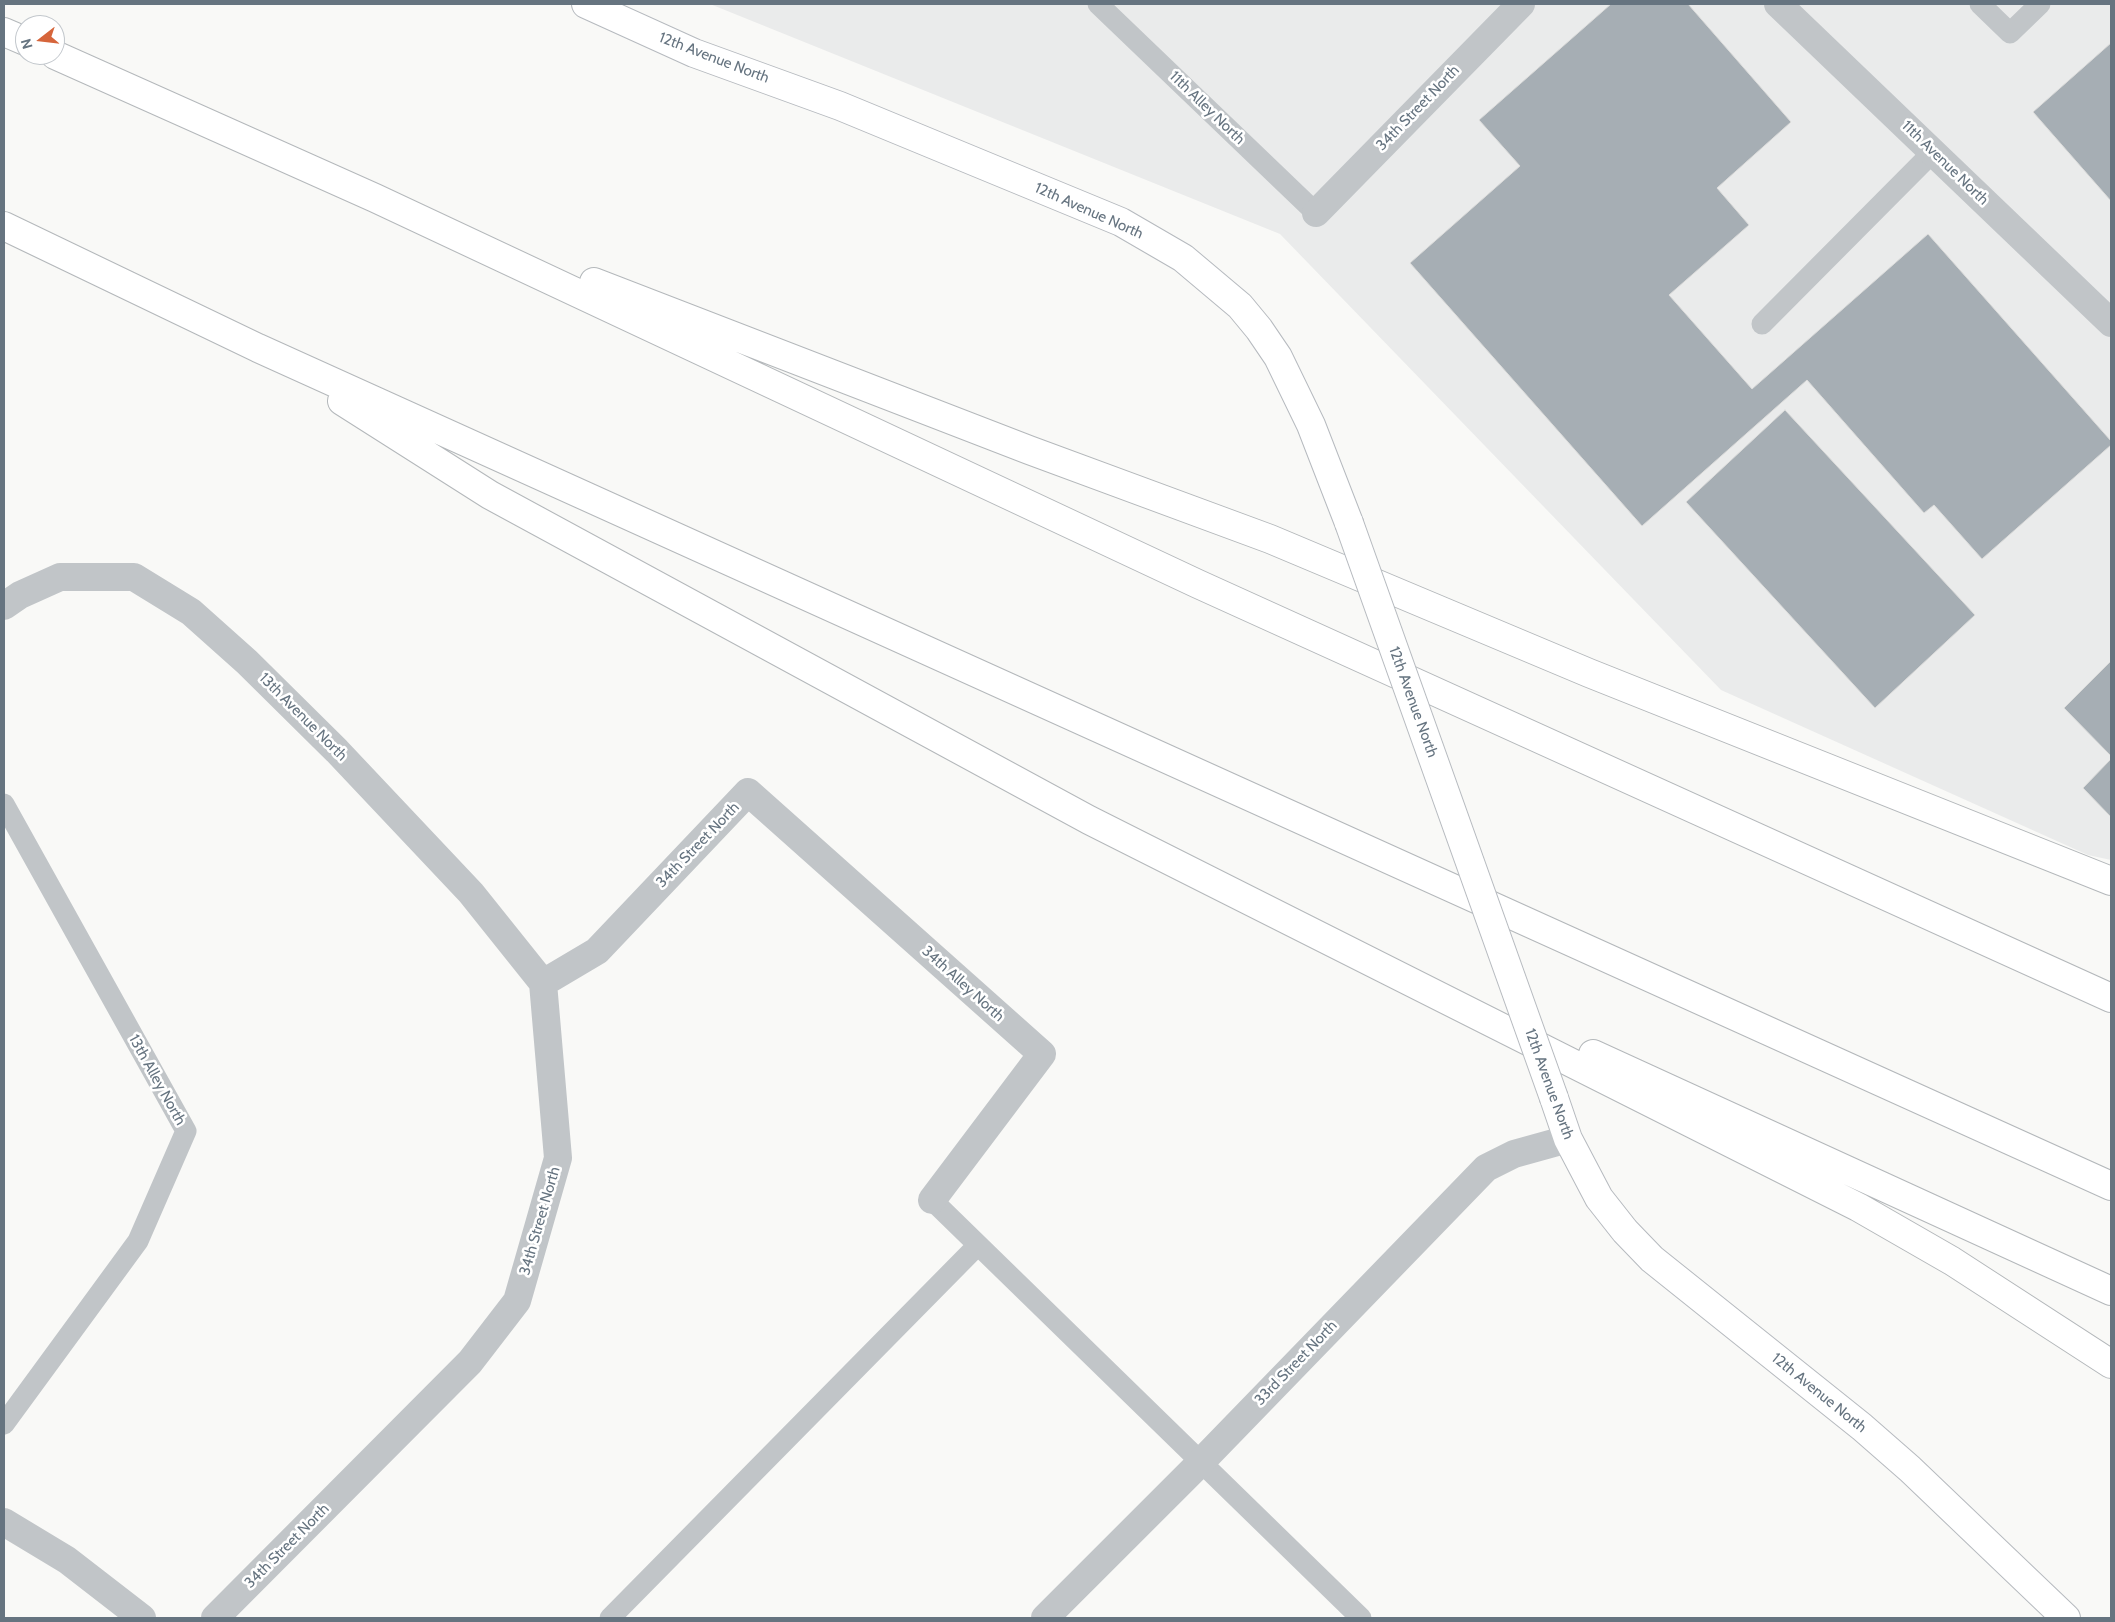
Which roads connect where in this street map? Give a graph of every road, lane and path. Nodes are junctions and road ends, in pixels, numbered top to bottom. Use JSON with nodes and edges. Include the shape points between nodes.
{"nodes":[{"id":1,"x":586,"y":4,"type":"edge"},
{"id":2,"x":1098,"y":4,"type":"edge"},
{"id":3,"x":1521,"y":4,"type":"edge"},
{"id":4,"x":1980,"y":4,"type":"edge"},
{"id":5,"x":2040,"y":4,"type":"edge"},
{"id":6,"x":1788,"y":7,"type":"edge"},
{"id":7,"x":65,"y":59,"type":"edge"},
{"id":8,"x":1933,"y":152,"type":"junction"},
{"id":9,"x":375,"y":198,"type":"junction"},
{"id":10,"x":1316,"y":213,"type":"joint"},
{"id":11,"x":4,"y":226,"type":"edge"},
{"id":12,"x":2111,"y":323,"type":"edge"},
{"id":13,"x":1762,"y":324,"type":"dead end"},
{"id":14,"x":258,"y":348,"type":"junction"},
{"id":15,"x":4,"y":606,"type":"edge"},
{"id":16,"x":748,"y":792,"type":"joint"},
{"id":17,"x":4,"y":804,"type":"edge"},
{"id":18,"x":1153,"y":852,"type":"junction"},
{"id":19,"x":2111,"y":881,"type":"edge"},
{"id":20,"x":543,"y":983,"type":"junction"},
{"id":21,"x":2111,"y":998,"type":"edge"},
{"id":22,"x":1568,"y":1139,"type":"junction"},
{"id":23,"x":2111,"y":1186,"type":"edge"},
{"id":24,"x":932,"y":1200,"type":"joint"},
{"id":25,"x":978,"y":1245,"type":"junction"},
{"id":26,"x":2111,"y":1291,"type":"edge"},
{"id":27,"x":2111,"y":1364,"type":"edge"},
{"id":28,"x":4,"y":1424,"type":"edge"},
{"id":29,"x":1201,"y":1462,"type":"junction"},
{"id":30,"x":4,"y":1522,"type":"edge"},
{"id":31,"x":142,"y":1618,"type":"edge"},
{"id":32,"x":215,"y":1618,"type":"edge"},
{"id":33,"x":610,"y":1618,"type":"edge"},
{"id":34,"x":1045,"y":1618,"type":"edge"},
{"id":35,"x":1361,"y":1618,"type":"edge"},
{"id":36,"x":2066,"y":1618,"type":"edge"}],
"edges":[{"from":1,"to":22,"type":"main road","name":"12th Avenue North","bridge":true,"via":[[694,53],[840,106],[1121,222],[1183,258],[1240,306],[1260,329],[1278,357],[1311,425],[1350,522]]},
{"from":2,"to":10,"type":"lane","name":"11th Alley North"},
{"from":3,"to":10,"type":"street","name":"34th Street North"},
{"from":4,"to":5,"type":"lane","via":[[2010,33]]},
{"from":6,"to":8,"type":"street","name":"11th Avenue North"},
{"from":7,"to":9,"type":"main road"},
{"from":8,"to":12,"type":"street","name":"11th Avenue North"},
{"from":8,"to":13,"type":"lane"},
{"from":9,"to":19,"type":"main road","via":[[1029,450],[1270,538],[1589,672]]},
{"from":9,"to":21,"type":"main road","via":[[1198,584]]},
{"from":11,"to":14,"type":"main road"},
{"from":14,"to":18,"type":"main road","via":[[490,495]]},
{"from":14,"to":23,"type":"main road"},
{"from":15,"to":20,"type":"street","name":"13th Avenue North","via":[[60,577],[134,577],[191,612],[337,751],[471,893]]},
{"from":16,"to":20,"type":"street","name":"34th Street North","via":[[597,951]]},
{"from":16,"to":24,"type":"street","name":"34th Alley North","via":[[1042,1054]]},
{"from":17,"to":28,"type":"lane","name":"13th Alley North","via":[[186,1131],[138,1241]]},
{"from":18,"to":26,"type":"main road"},
{"from":18,"to":27,"type":"main road","via":[[1858,1207],[1952,1261]]},
{"from":20,"to":32,"type":"street","name":"34th Street North","via":[[558,1158],[517,1301],[470,1362]]},
{"from":22,"to":29,"type":"street","name":"33rd Street North","via":[[1514,1154],[1486,1168]]},
{"from":22,"to":36,"type":"main road","name":"12th Avenue North","via":[[1599,1198],[1652,1259],[1862,1427]]},
{"from":24,"to":25,"type":"lane"},
{"from":25,"to":29,"type":"lane"},
{"from":25,"to":33,"type":"lane"},
{"from":29,"to":34,"type":"street","name":"33rd Street North"},
{"from":29,"to":35,"type":"lane"},
{"from":30,"to":31,"type":"street","via":[[67,1560]]}]}
